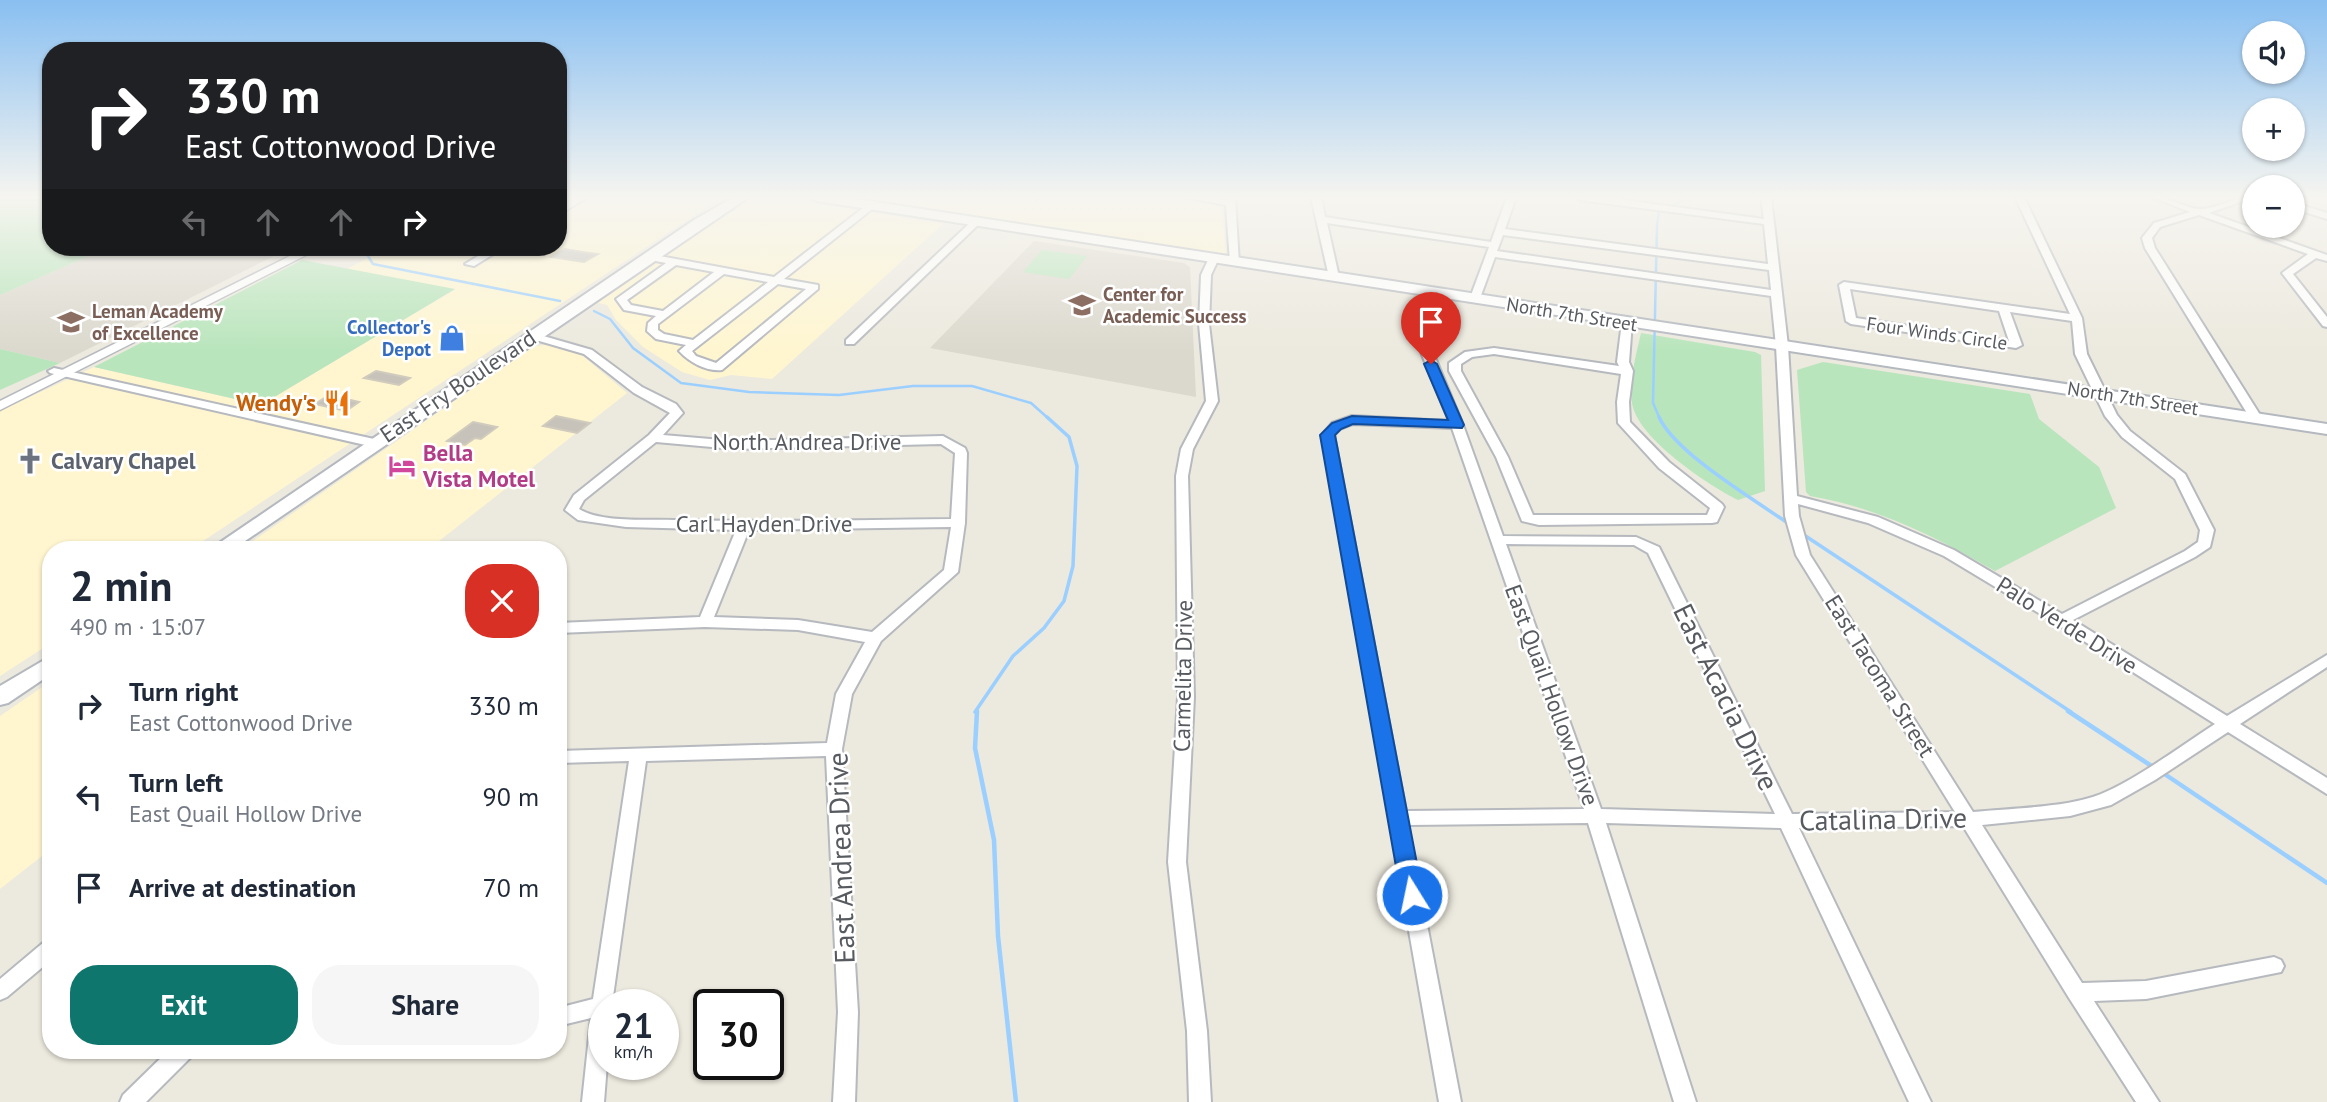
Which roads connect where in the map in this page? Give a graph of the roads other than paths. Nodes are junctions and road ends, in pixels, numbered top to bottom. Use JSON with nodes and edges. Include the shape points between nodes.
{"nodes":[{"id":1,"x":662,"y":248,"type":"edge"},
{"id":2,"x":816,"y":248,"type":"edge"},
{"id":3,"x":948,"y":248,"type":"edge"},
{"id":4,"x":1151,"y":248,"type":"edge"},
{"id":5,"x":1234,"y":248,"type":"edge"},
{"id":6,"x":1328,"y":248,"type":"edge"},
{"id":7,"x":1489,"y":248,"type":"edge"},
{"id":8,"x":1628,"y":248,"type":"edge"},
{"id":9,"x":1771,"y":248,"type":"edge"},
{"id":10,"x":2044,"y":248,"type":"edge"},
{"id":11,"x":2150,"y":248,"type":"edge"},
{"id":12,"x":2299,"y":248,"type":"edge"},
{"id":13,"x":1492,"y":249,"type":"junction"},
{"id":14,"x":2315,"y":254,"type":"junction"},
{"id":15,"x":282,"y":256,"type":"edge"},
{"id":16,"x":298,"y":256,"type":"edge"},
{"id":17,"x":484,"y":256,"type":"edge"},
{"id":18,"x":649,"y":257,"type":"junction"},
{"id":19,"x":1214,"y":258,"type":"junction"},
{"id":20,"x":2327,"y":258,"type":"edge"},
{"id":21,"x":674,"y":262,"type":"junction"},
{"id":22,"x":1235,"y":262,"type":"junction"},
{"id":23,"x":470,"y":264,"type":"dead end"},
{"id":24,"x":1773,"y":268,"type":"junction"},
{"id":25,"x":722,"y":271,"type":"junction"},
{"id":26,"x":1334,"y":277,"type":"junction"},
{"id":27,"x":775,"y":281,"type":"junction"},
{"id":28,"x":1433,"y":292,"type":"junction"},
{"id":29,"x":1776,"y":294,"type":"junction"},
{"id":30,"x":1475,"y":298,"type":"junction"},
{"id":31,"x":2003,"y":308,"type":"junction"},
{"id":32,"x":664,"y":314,"type":"junction"},
{"id":33,"x":2077,"y":318,"type":"junction"},
{"id":34,"x":1627,"y":322,"type":"junction"},
{"id":35,"x":2327,"y":324,"type":"edge"},
{"id":36,"x":533,"y":336,"type":"junction"},
{"id":37,"x":850,"y":342,"type":"dead end"},
{"id":38,"x":695,"y":344,"type":"junction"},
{"id":39,"x":1782,"y":346,"type":"junction"},
{"id":40,"x":1627,"y":371,"type":"junction"},
{"id":41,"x":61,"y":372,"type":"junction"},
{"id":42,"x":1437,"y":381,"type":"junction"},
{"id":43,"x":1461,"y":381,"type":"junction"},
{"id":44,"x":2099,"y":393,"type":"junction"},
{"id":45,"x":0,"y":397,"type":"edge"},
{"id":46,"x":0,"y":406,"type":"edge"},
{"id":47,"x":2256,"y":418,"type":"junction"},
{"id":48,"x":1457,"y":425,"type":"junction"},
{"id":49,"x":2327,"y":429,"type":"edge"},
{"id":50,"x":653,"y":438,"type":"junction"},
{"id":51,"x":374,"y":443,"type":"junction"},
{"id":52,"x":959,"y":448,"type":"joint"},
{"id":53,"x":1791,"y":498,"type":"junction"},
{"id":54,"x":958,"y":523,"type":"junction"},
{"id":55,"x":744,"y":526,"type":"junction"},
{"id":56,"x":1497,"y":540,"type":"junction"},
{"id":57,"x":231,"y":541,"type":"edge"},
{"id":58,"x":2062,"y":620,"type":"junction"},
{"id":59,"x":705,"y":622,"type":"junction"},
{"id":60,"x":567,"y":628,"type":"edge"},
{"id":61,"x":875,"y":638,"type":"junction"},
{"id":62,"x":2327,"y":660,"type":"edge"},
{"id":63,"x":42,"y":669,"type":"edge"},
{"id":64,"x":0,"y":697,"type":"edge"},
{"id":65,"x":2225,"y":724,"type":"junction"},
{"id":66,"x":834,"y":749,"type":"junction"},
{"id":67,"x":638,"y":755,"type":"junction"},
{"id":68,"x":567,"y":757,"type":"edge"},
{"id":69,"x":2327,"y":788,"type":"edge"},
{"id":70,"x":1595,"y":816,"type":"junction"},
{"id":71,"x":1398,"y":818,"type":"junction"},
{"id":72,"x":1971,"y":819,"type":"junction"},
{"id":73,"x":1787,"y":821,"type":"junction"},
{"id":74,"x":42,"y":956,"type":"edge"},
{"id":75,"x":2274,"y":966,"type":"dead end"},
{"id":76,"x":604,"y":989,"type":"edge"},
{"id":77,"x":0,"y":991,"type":"edge"},
{"id":78,"x":2076,"y":992,"type":"junction"},
{"id":79,"x":588,"y":1010,"type":"edge"},
{"id":80,"x":567,"y":1015,"type":"edge"},
{"id":81,"x":175,"y":1059,"type":"edge"},
{"id":82,"x":595,"y":1080,"type":"edge"},
{"id":83,"x":131,"y":1102,"type":"edge"},
{"id":84,"x":593,"y":1102,"type":"edge"},
{"id":85,"x":844,"y":1102,"type":"edge"},
{"id":86,"x":1200,"y":1102,"type":"edge"},
{"id":87,"x":1450,"y":1102,"type":"edge"},
{"id":88,"x":1685,"y":1102,"type":"edge"},
{"id":89,"x":1920,"y":1102,"type":"edge"},
{"id":90,"x":2148,"y":1102,"type":"edge"}],
"edges":[{"from":1,"to":18,"type":"main road","name":"East Fry Boulevard"},
{"from":2,"to":27,"type":"street"},
{"from":3,"to":37,"type":"street"},
{"from":4,"to":19,"type":"main road","name":"North 7th Street"},
{"from":5,"to":22,"type":"street"},
{"from":6,"to":26,"type":"street"},
{"from":7,"to":13,"type":"street"},
{"from":8,"to":24,"type":"street"},
{"from":9,"to":24,"type":"street","name":"East Tacoma Street"},
{"from":10,"to":33,"type":"street"},
{"from":11,"to":47,"type":"street"},
{"from":12,"to":14,"type":"street"},
{"from":13,"to":29,"type":"street"},
{"from":13,"to":30,"type":"street"},
{"from":14,"to":20,"type":"street"},
{"from":14,"to":35,"type":"street","via":[[2287,273]]},
{"from":15,"to":41,"type":"street"},
{"from":16,"to":41,"type":"street"},
{"from":17,"to":23,"type":"street"},
{"from":18,"to":21,"type":"street"},
{"from":18,"to":36,"type":"main road","name":"East Fry Boulevard"},
{"from":19,"to":22,"type":"main road","name":"North 7th Street"},
{"from":19,"to":86,"type":"street","name":"Carmelita Drive","via":[[1206,275],[1204,324],[1212,401],[1187,449],[1182,476],[1186,698],[1177,862],[1197,1031]]},
{"from":21,"to":25,"type":"street"},
{"from":21,"to":32,"type":"street","via":[[621,299],[628,308]]},
{"from":22,"to":26,"type":"main road","name":"North 7th Street"},
{"from":24,"to":29,"type":"street","name":"East Tacoma Street"},
{"from":25,"to":27,"type":"street"},
{"from":25,"to":32,"type":"street"},
{"from":26,"to":28,"type":"main road","name":"North 7th Street"},
{"from":27,"to":38,"type":"street"},
{"from":27,"to":38,"type":"street","via":[[814,287],[718,368],[685,351]]},
{"from":28,"to":30,"type":"main road","name":"North 7th Street"},
{"from":28,"to":42,"type":"street","name":"East Quail Hollow Drive","via":[[1422,325]]},
{"from":29,"to":39,"type":"street","name":"East Tacoma Street"},
{"from":30,"to":34,"type":"main road","name":"North 7th Street"},
{"from":31,"to":31,"type":"street","name":"Four Winds Circle","via":[[1950,300],[1844,285],[1851,321],[2016,345]]},
{"from":31,"to":33,"type":"street","name":"Four Winds Circle"},
{"from":32,"to":38,"type":"street","via":[[653,323],[652,331]]},
{"from":33,"to":44,"type":"street","via":[[2081,354]]},
{"from":34,"to":39,"type":"main road","name":"North 7th Street"},
{"from":34,"to":40,"type":"street","via":[[1623,362]]},
{"from":36,"to":50,"type":"street","via":[[589,352],[638,390],[673,407],[677,413]]},
{"from":36,"to":51,"type":"main road","name":"East Fry Boulevard"},
{"from":39,"to":44,"type":"main road","name":"North 7th Street"},
{"from":39,"to":53,"type":"street","name":"East Tacoma Street"},
{"from":40,"to":43,"type":"street","via":[[1494,351],[1469,354],[1455,363]]},
{"from":40,"to":43,"type":"street","via":[[1624,424],[1664,465],[1717,507],[1713,519],[1527,518],[1502,457]]},
{"from":41,"to":45,"type":"street"},
{"from":41,"to":46,"type":"street"},
{"from":41,"to":51,"type":"street"},
{"from":42,"to":43,"type":"street"},
{"from":42,"to":48,"type":"street","name":"East Quail Hollow Drive"},
{"from":44,"to":47,"type":"main road","name":"North 7th Street"},
{"from":44,"to":58,"type":"street","via":[[2126,434],[2180,477],[2207,530],[2205,544]]},
{"from":47,"to":49,"type":"main road","name":"North 7th Street"},
{"from":48,"to":56,"type":"street","name":"East Quail Hollow Drive"},
{"from":48,"to":71,"type":"street","via":[[1352,420],[1328,435]]},
{"from":50,"to":52,"type":"street","name":"North Andrea Drive","via":[[734,445],[943,440]]},
{"from":50,"to":55,"type":"street","name":"Carl Hayden Drive","via":[[579,498],[572,510],[583,517],[626,523]]},
{"from":51,"to":57,"type":"main road","name":"East Fry Boulevard"},
{"from":52,"to":54,"type":"street","name":"East Andrea Drive"},
{"from":53,"to":58,"type":"street","name":"Palo Verde Drive","via":[[1914,536]]},
{"from":53,"to":72,"type":"street","name":"East Tacoma Street","via":[[1795,534],[1803,555]]},
{"from":54,"to":55,"type":"street","name":"Carl Hayden Drive"},
{"from":54,"to":61,"type":"street","name":"East Andrea Drive","via":[[951,572]]},
{"from":55,"to":59,"type":"street"},
{"from":56,"to":70,"type":"street","name":"East Quail Hollow Drive"},
{"from":56,"to":73,"type":"street","name":"East Acacia Drive","via":[[1636,541],[1654,550]]},
{"from":58,"to":65,"type":"street","name":"Palo Verde Drive"},
{"from":59,"to":60,"type":"street"},
{"from":59,"to":61,"type":"street","via":[[799,625]]},
{"from":61,"to":66,"type":"street","name":"East Andrea Drive","via":[[844,694]]},
{"from":62,"to":65,"type":"street","name":"Catalina Drive"},
{"from":63,"to":64,"type":"main road"},
{"from":65,"to":69,"type":"street","name":"Palo Verde Drive"},
{"from":65,"to":72,"type":"street","name":"Catalina Drive","via":[[2105,800],[2070,809]]},
{"from":66,"to":67,"type":"street"},
{"from":66,"to":85,"type":"street","name":"East Andrea Drive","via":[[848,1012]]},
{"from":67,"to":68,"type":"street"},
{"from":67,"to":76,"type":"street"},
{"from":70,"to":71,"type":"street","name":"Catalina Drive"},
{"from":70,"to":73,"type":"street","name":"Catalina Drive"},
{"from":70,"to":88,"type":"street","name":"East Quail Hollow Drive"},
{"from":71,"to":87,"type":"street"},
{"from":72,"to":73,"type":"street","name":"Catalina Drive"},
{"from":72,"to":78,"type":"street","name":"East Tacoma Street"},
{"from":73,"to":89,"type":"street","name":"East Acacia Drive"},
{"from":74,"to":77,"type":"street"},
{"from":75,"to":78,"type":"street","via":[[2146,990]]},
{"from":78,"to":90,"type":"street","name":"East Tacoma Street"},
{"from":79,"to":80,"type":"street"},
{"from":81,"to":83,"type":"street"},
{"from":82,"to":84,"type":"street"}]}
